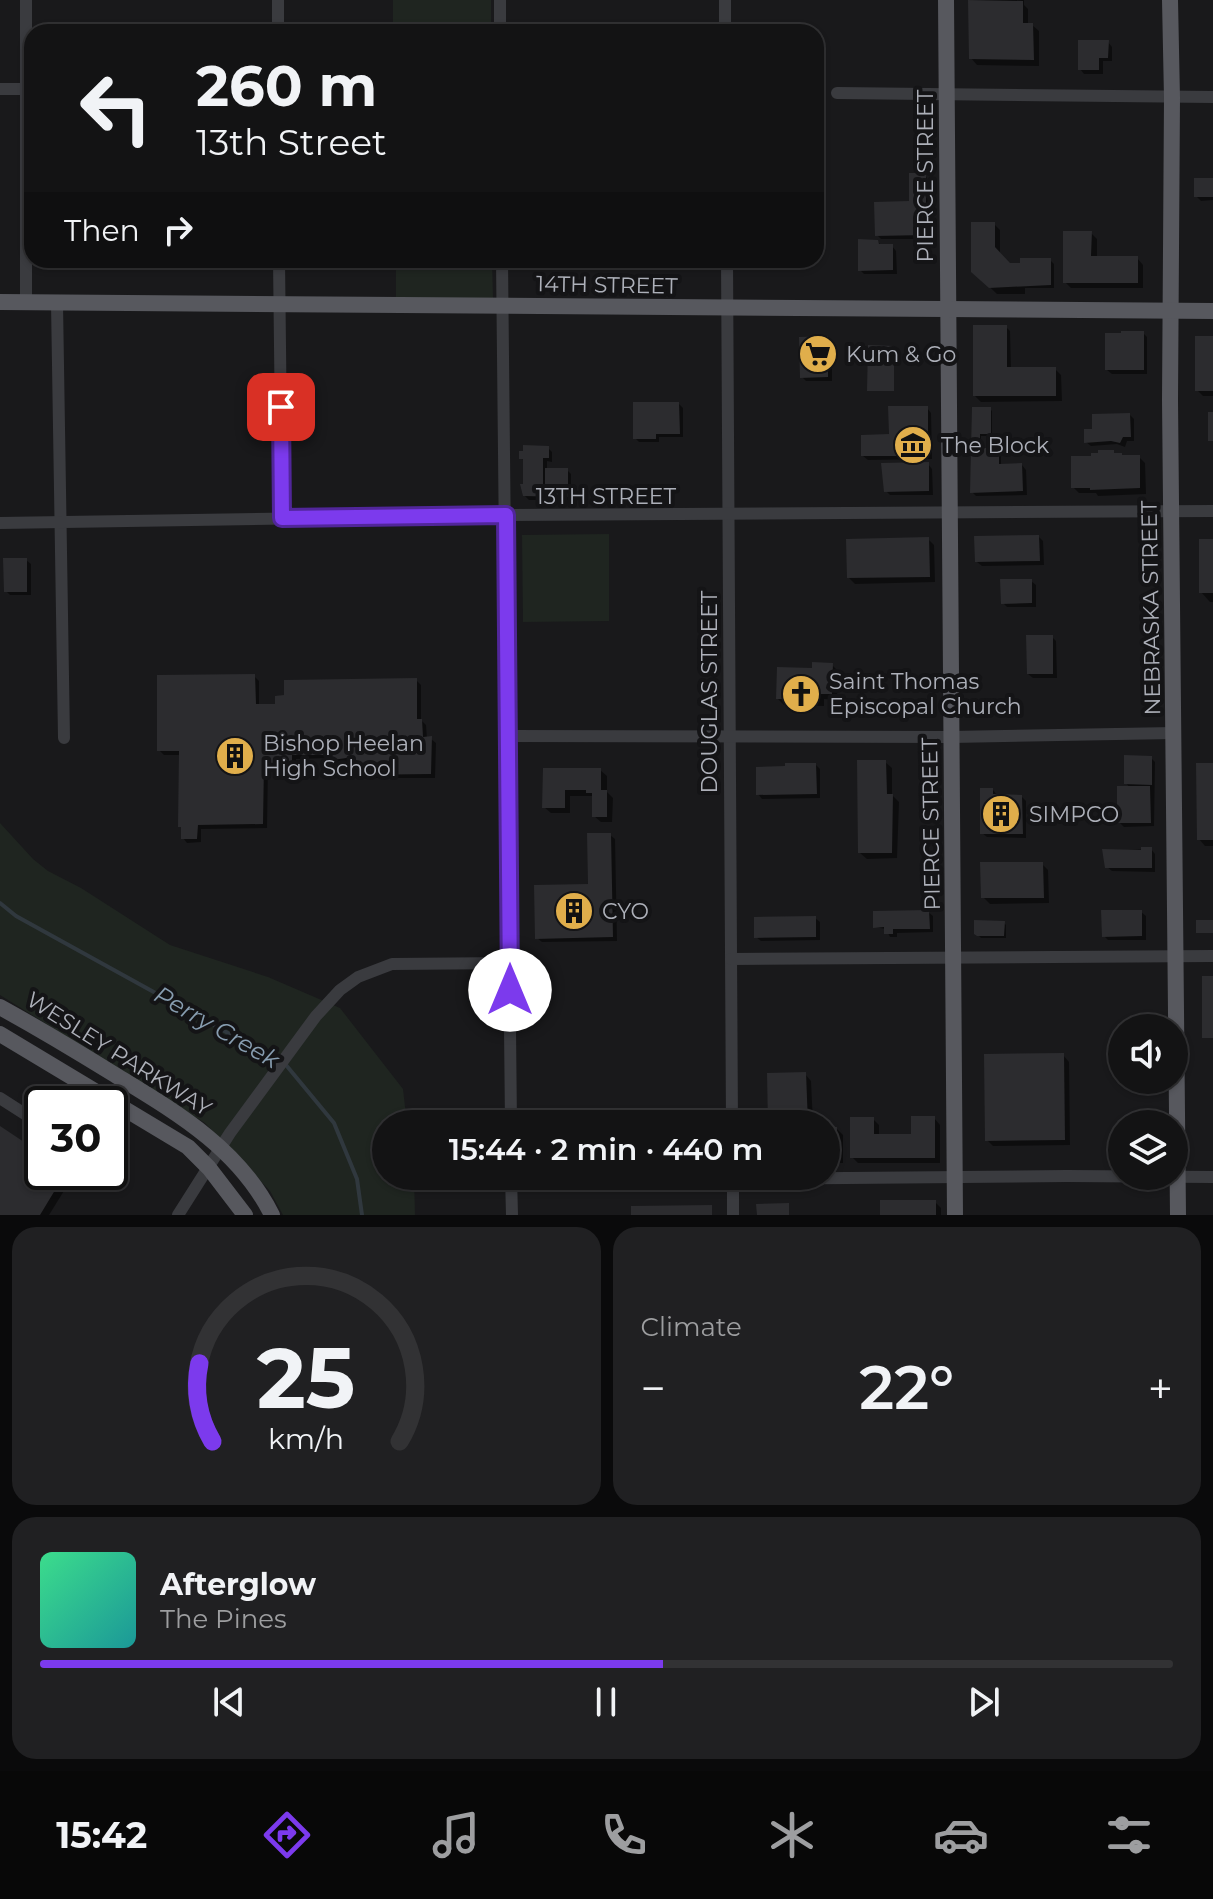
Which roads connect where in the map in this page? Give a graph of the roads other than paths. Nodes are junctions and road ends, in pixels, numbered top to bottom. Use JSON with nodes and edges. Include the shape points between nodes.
{"nodes":[{"id":1,"x":26,"y":0,"type":"edge"},
{"id":2,"x":278,"y":0,"type":"edge"},
{"id":3,"x":500,"y":0,"type":"edge"},
{"id":4,"x":725,"y":0,"type":"edge"},
{"id":5,"x":946,"y":0,"type":"edge"},
{"id":6,"x":1170,"y":0,"type":"edge"},
{"id":7,"x":27,"y":24,"type":"edge"},
{"id":8,"x":278,"y":24,"type":"edge"},
{"id":9,"x":500,"y":24,"type":"edge"},
{"id":10,"x":725,"y":24,"type":"edge"},
{"id":11,"x":0,"y":89,"type":"edge"},
{"id":12,"x":24,"y":89,"type":"edge"},
{"id":13,"x":837,"y":93,"type":"dead end"},
{"id":14,"x":946,"y":95,"type":"junction"},
{"id":15,"x":1213,"y":97,"type":"edge"},
{"id":16,"x":1172,"y":98,"type":"junction"},
{"id":17,"x":26,"y":268,"type":"edge"},
{"id":18,"x":279,"y":268,"type":"edge"},
{"id":19,"x":502,"y":268,"type":"edge"},
{"id":20,"x":727,"y":268,"type":"edge"},
{"id":21,"x":0,"y":302,"type":"edge"},
{"id":22,"x":26,"y":303,"type":"junction"},
{"id":23,"x":57,"y":303,"type":"junction"},
{"id":24,"x":279,"y":304,"type":"junction"},
{"id":25,"x":502,"y":305,"type":"junction"},
{"id":26,"x":727,"y":308,"type":"junction"},
{"id":27,"x":948,"y":310,"type":"junction"},
{"id":28,"x":1171,"y":311,"type":"junction"},
{"id":29,"x":1213,"y":311,"type":"edge"},
{"id":30,"x":1213,"y":511,"type":"edge"},
{"id":31,"x":1173,"y":512,"type":"junction"},
{"id":32,"x":949,"y":513,"type":"junction"},
{"id":33,"x":506,"y":515,"type":"junction"},
{"id":34,"x":728,"y":516,"type":"junction"},
{"id":35,"x":282,"y":518,"type":"junction"},
{"id":36,"x":0,"y":523,"type":"edge"},
{"id":37,"x":59,"y":523,"type":"junction"},
{"id":38,"x":1174,"y":733,"type":"junction"},
{"id":39,"x":728,"y":735,"type":"junction"},
{"id":40,"x":508,"y":736,"type":"junction"},
{"id":41,"x":951,"y":737,"type":"junction"},
{"id":42,"x":64,"y":738,"type":"dead end"},
{"id":43,"x":1176,"y":956,"type":"junction"},
{"id":44,"x":1213,"y":956,"type":"edge"},
{"id":45,"x":955,"y":958,"type":"junction"},
{"id":46,"x":731,"y":959,"type":"junction"},
{"id":47,"x":510,"y":963,"type":"junction"},
{"id":48,"x":0,"y":1007,"type":"edge"},
{"id":49,"x":0,"y":1034,"type":"edge"},
{"id":50,"x":0,"y":1098,"type":"edge"},
{"id":51,"x":511,"y":1110,"type":"edge"},
{"id":52,"x":732,"y":1110,"type":"edge"},
{"id":53,"x":1177,"y":1110,"type":"edge"},
{"id":54,"x":24,"y":1113,"type":"edge"},
{"id":55,"x":220,"y":1146,"type":"junction"},
{"id":56,"x":209,"y":1168,"type":"junction"},
{"id":57,"x":840,"y":1177,"type":"edge"},
{"id":58,"x":955,"y":1177,"type":"junction"},
{"id":59,"x":1213,"y":1177,"type":"edge"},
{"id":60,"x":1108,"y":1178,"type":"edge"},
{"id":61,"x":1188,"y":1178,"type":"edge"},
{"id":62,"x":511,"y":1190,"type":"edge"},
{"id":63,"x":733,"y":1190,"type":"edge"},
{"id":64,"x":1178,"y":1190,"type":"edge"},
{"id":65,"x":178,"y":1215,"type":"edge"},
{"id":66,"x":245,"y":1215,"type":"edge"},
{"id":67,"x":272,"y":1215,"type":"edge"},
{"id":68,"x":512,"y":1215,"type":"edge"},
{"id":69,"x":733,"y":1215,"type":"edge"},
{"id":70,"x":955,"y":1215,"type":"edge"},
{"id":71,"x":1178,"y":1215,"type":"edge"}],
"edges":[{"from":1,"to":7,"type":"street"},
{"from":2,"to":8,"type":"street"},
{"from":3,"to":9,"type":"street"},
{"from":4,"to":10,"type":"street"},
{"from":5,"to":14,"type":"main road","name":"PIERCE STREET"},
{"from":6,"to":16,"type":"main road","name":"NEBRASKA STREET"},
{"from":11,"to":12,"type":"street"},
{"from":13,"to":14,"type":"street"},
{"from":14,"to":16,"type":"street"},
{"from":14,"to":27,"type":"main road","name":"PIERCE STREET"},
{"from":15,"to":16,"type":"street"},
{"from":16,"to":28,"type":"main road","name":"NEBRASKA STREET"},
{"from":17,"to":22,"type":"street"},
{"from":18,"to":24,"type":"street"},
{"from":19,"to":25,"type":"street"},
{"from":20,"to":26,"type":"street","name":"DOUGLAS STREET"},
{"from":21,"to":22,"type":"main road","name":"14TH STREET"},
{"from":22,"to":23,"type":"main road","name":"14TH STREET"},
{"from":23,"to":24,"type":"main road","name":"14TH STREET"},
{"from":23,"to":37,"type":"street"},
{"from":24,"to":25,"type":"main road","name":"14TH STREET"},
{"from":24,"to":35,"type":"street"},
{"from":25,"to":26,"type":"main road","name":"14TH STREET"},
{"from":25,"to":33,"type":"street"},
{"from":26,"to":27,"type":"main road","name":"14TH STREET"},
{"from":26,"to":34,"type":"street","name":"DOUGLAS STREET"},
{"from":27,"to":28,"type":"main road","name":"14TH STREET"},
{"from":27,"to":32,"type":"main road","name":"PIERCE STREET"},
{"from":28,"to":29,"type":"main road","name":"14TH STREET"},
{"from":28,"to":31,"type":"main road","name":"NEBRASKA STREET"},
{"from":30,"to":31,"type":"street","name":"13TH STREET"},
{"from":31,"to":32,"type":"street","name":"13TH STREET"},
{"from":31,"to":38,"type":"main road","name":"NEBRASKA STREET"},
{"from":32,"to":34,"type":"street","name":"13TH STREET"},
{"from":32,"to":41,"type":"main road","name":"PIERCE STREET"},
{"from":33,"to":34,"type":"street","name":"13TH STREET"},
{"from":33,"to":35,"type":"street","name":"13TH STREET"},
{"from":33,"to":40,"type":"street"},
{"from":34,"to":39,"type":"street","name":"DOUGLAS STREET"},
{"from":35,"to":37,"type":"street","name":"13TH STREET"},
{"from":36,"to":37,"type":"street","name":"13TH STREET"},
{"from":37,"to":42,"type":"street"},
{"from":38,"to":41,"type":"street"},
{"from":38,"to":43,"type":"main road","name":"NEBRASKA STREET"},
{"from":39,"to":40,"type":"street"},
{"from":39,"to":41,"type":"street"},
{"from":39,"to":46,"type":"street","name":"DOUGLAS STREET"},
{"from":40,"to":47,"type":"street"},
{"from":41,"to":45,"type":"main road","name":"PIERCE STREET"},
{"from":43,"to":44,"type":"street"},
{"from":43,"to":45,"type":"street"},
{"from":43,"to":53,"type":"main road","name":"NEBRASKA STREET"},
{"from":45,"to":46,"type":"street"},
{"from":45,"to":58,"type":"main road","name":"PIERCE STREET"},
{"from":46,"to":52,"type":"street","name":"DOUGLAS STREET"},
{"from":47,"to":51,"type":"street"},
{"from":47,"to":55,"type":"street","via":[[392,964],[358,977],[316,1016]]},
{"from":48,"to":55,"type":"main road","name":"WESLEY PARKWAY","via":[[172,1110]]},
{"from":49,"to":56,"type":"main road","name":"WESLEY PARKWAY","via":[[188,1147]]},
{"from":50,"to":54,"type":"street"},
{"from":55,"to":56,"type":"street"},
{"from":55,"to":67,"type":"main road","name":"WESLEY PARKWAY"},
{"from":56,"to":65,"type":"street"},
{"from":56,"to":66,"type":"main road","name":"WESLEY PARKWAY"},
{"from":57,"to":58,"type":"street"},
{"from":58,"to":60,"type":"street"},
{"from":58,"to":70,"type":"main road","name":"PIERCE STREET"},
{"from":59,"to":61,"type":"street"},
{"from":62,"to":68,"type":"street"},
{"from":63,"to":69,"type":"street"},
{"from":64,"to":71,"type":"main road","name":"NEBRASKA STREET"}]}
